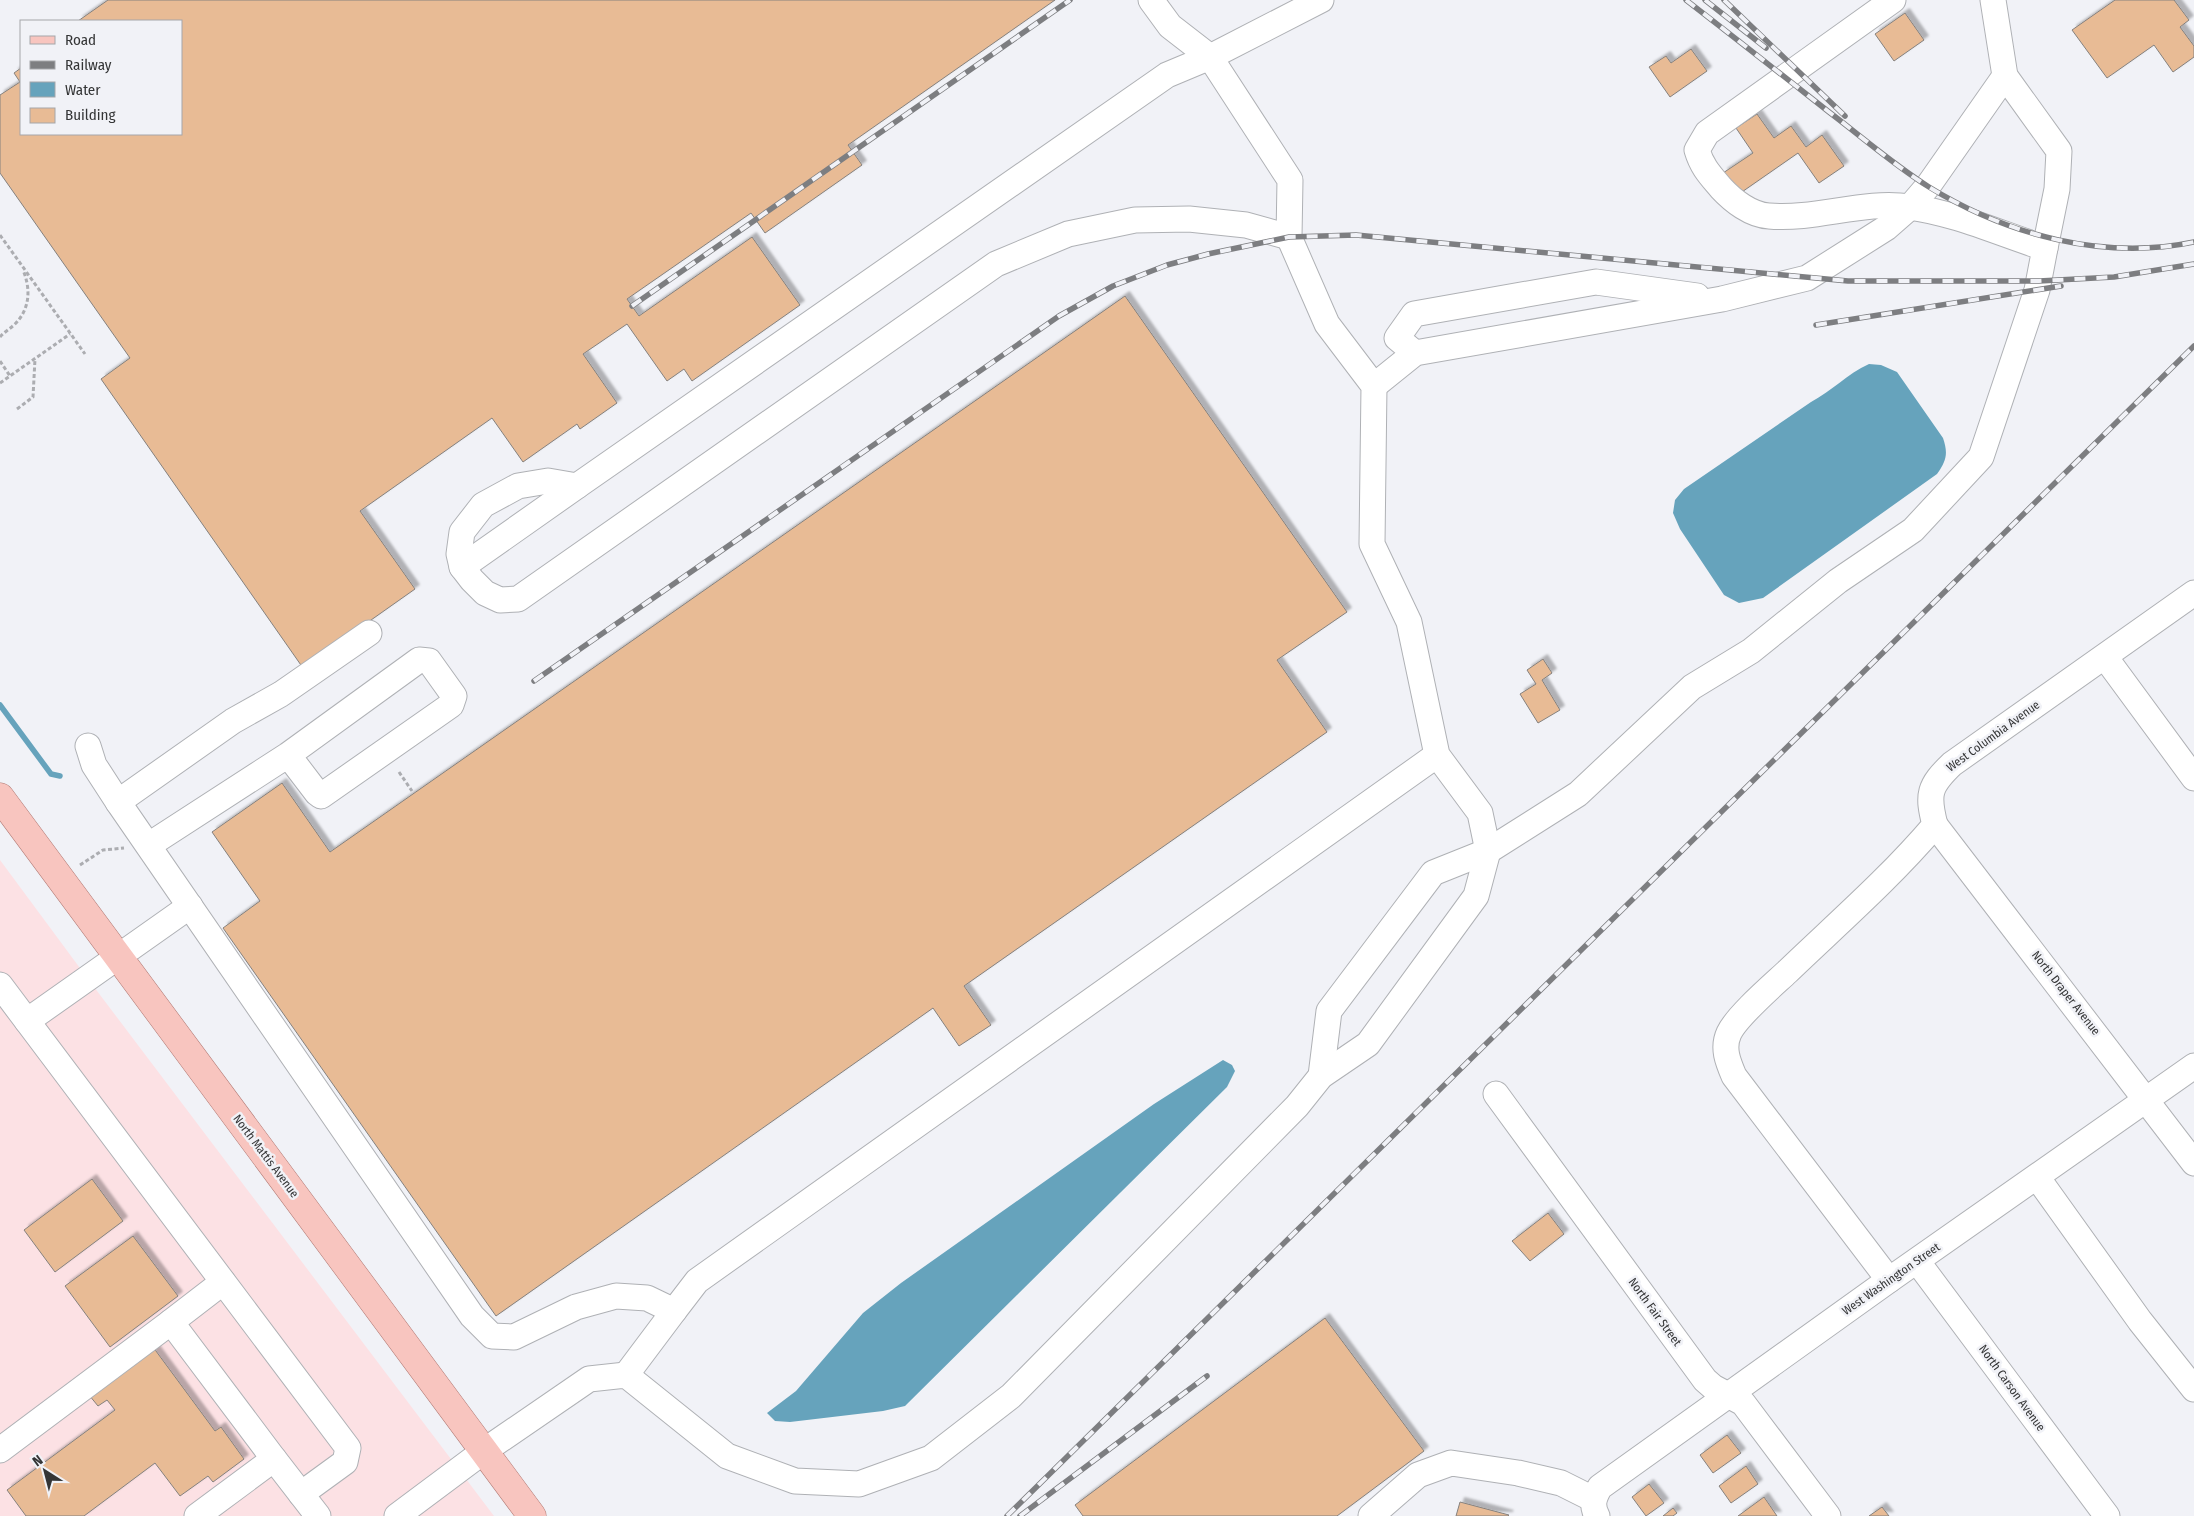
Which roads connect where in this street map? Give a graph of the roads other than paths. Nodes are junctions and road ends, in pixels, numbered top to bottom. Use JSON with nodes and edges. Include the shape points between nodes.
{"nodes":[{"id":1,"x":1151,"y":0,"type":"edge"},
{"id":2,"x":1321,"y":0,"type":"edge"},
{"id":3,"x":1893,"y":0,"type":"edge"},
{"id":4,"x":1993,"y":0,"type":"edge"},
{"id":5,"x":1210,"y":57,"type":"junction"},
{"id":6,"x":2005,"y":76,"type":"junction"},
{"id":7,"x":1910,"y":207,"type":"junction"},
{"id":8,"x":1289,"y":237,"type":"junction"},
{"id":9,"x":2045,"y":248,"type":"junction"},
{"id":10,"x":1722,"y":299,"type":"junction"},
{"id":11,"x":1415,"y":353,"type":"junction"},
{"id":12,"x":1374,"y":386,"type":"junction"},
{"id":13,"x":577,"y":486,"type":"junction"},
{"id":14,"x":462,"y":567,"type":"junction"},
{"id":15,"x":2194,"y":593,"type":"edge"},
{"id":16,"x":369,"y":633,"type":"dead end"},
{"id":17,"x":2105,"y":658,"type":"junction"},
{"id":18,"x":88,"y":746,"type":"dead end"},
{"id":19,"x":288,"y":755,"type":"junction"},
{"id":20,"x":1437,"y":755,"type":"junction"},
{"id":21,"x":2194,"y":778,"type":"edge"},
{"id":22,"x":0,"y":796,"type":"edge"},
{"id":23,"x":118,"y":802,"type":"junction"},
{"id":24,"x":1935,"y":825,"type":"junction"},
{"id":25,"x":138,"y":846,"type":"junction"},
{"id":26,"x":1488,"y":852,"type":"junction"},
{"id":27,"x":190,"y":906,"type":"junction"},
{"id":28,"x":118,"y":957,"type":"junction"},
{"id":29,"x":0,"y":985,"type":"edge"},
{"id":30,"x":27,"y":1021,"type":"junction"},
{"id":31,"x":2194,"y":1066,"type":"edge"},
{"id":32,"x":1321,"y":1076,"type":"junction"},
{"id":33,"x":1496,"y":1094,"type":"dead end"},
{"id":34,"x":2147,"y":1100,"type":"junction"},
{"id":35,"x":2194,"y":1163,"type":"edge"},
{"id":36,"x":2037,"y":1177,"type":"junction"},
{"id":37,"x":1917,"y":1261,"type":"junction"},
{"id":38,"x":1889,"y":1280,"type":"junction"},
{"id":39,"x":223,"y":1282,"type":"junction"},
{"id":40,"x":674,"y":1310,"type":"junction"},
{"id":41,"x":171,"y":1322,"type":"junction"},
{"id":42,"x":626,"y":1375,"type":"junction"},
{"id":43,"x":2194,"y":1390,"type":"edge"},
{"id":44,"x":1728,"y":1394,"type":"junction"},
{"id":45,"x":0,"y":1450,"type":"edge"},
{"id":46,"x":484,"y":1450,"type":"junction"},
{"id":47,"x":274,"y":1458,"type":"junction"},
{"id":48,"x":301,"y":1494,"type":"junction"},
{"id":49,"x":1595,"y":1507,"type":"edge"},
{"id":50,"x":197,"y":1516,"type":"edge"},
{"id":51,"x":318,"y":1516,"type":"edge"},
{"id":52,"x":397,"y":1516,"type":"edge"},
{"id":53,"x":532,"y":1516,"type":"edge"},
{"id":54,"x":1371,"y":1516,"type":"edge"},
{"id":55,"x":1828,"y":1516,"type":"edge"},
{"id":56,"x":2107,"y":1516,"type":"edge"}],
"edges":[{"from":1,"to":5,"type":"street","via":[[1170,26]]},
{"from":2,"to":5,"type":"street"},
{"from":3,"to":7,"type":"street","via":[[1707,133],[1697,150],[1702,167],[1734,202],[1768,217],[1828,213],[1872,205]]},
{"from":4,"to":6,"type":"street"},
{"from":5,"to":8,"type":"street","via":[[1290,180]]},
{"from":5,"to":13,"type":"street","via":[[1167,75],[1130,99]]},
{"from":6,"to":7,"type":"street"},
{"from":6,"to":9,"type":"street","via":[[2059,150],[2057,189]]},
{"from":7,"to":9,"type":"street"},
{"from":7,"to":10,"type":"street","via":[[1878,233],[1807,278]]},
{"from":8,"to":12,"type":"street","via":[[1327,324]]},
{"from":8,"to":14,"type":"street","via":[[1246,224],[1189,219],[1135,220],[1068,234],[996,264],[518,599],[500,600],[484,593]]},
{"from":9,"to":26,"type":"street","via":[[2037,290],[1982,457],[1913,530],[1838,581],[1751,651],[1692,688],[1578,794]]},
{"from":10,"to":11,"type":"street"},
{"from":10,"to":11,"type":"street","via":[[1596,282],[1414,314],[1396,338]]},
{"from":11,"to":12,"type":"street"},
{"from":12,"to":20,"type":"street","via":[[1372,544],[1409,622]]},
{"from":13,"to":14,"type":"street"},
{"from":13,"to":14,"type":"street","via":[[548,482],[518,486],[483,505],[462,532],[459,554]]},
{"from":15,"to":17,"type":"street","name":"West Columbia Avenue"},
{"from":16,"to":23,"type":"street","via":[[281,694],[233,721]]},
{"from":17,"to":21,"type":"street"},
{"from":17,"to":24,"type":"street","name":"West Columbia Avenue","via":[[1952,764],[1931,791],[1929,802]]},
{"from":18,"to":23,"type":"street","via":[[94,765]]},
{"from":19,"to":19,"type":"street","via":[[419,660],[429,662],[454,696],[451,705],[322,796]]},
{"from":19,"to":25,"type":"street"},
{"from":20,"to":26,"type":"street","via":[[1480,812]]},
{"from":20,"to":40,"type":"street","via":[[697,1281]]},
{"from":22,"to":28,"type":"main road","name":"North Mattis Avenue"},
{"from":23,"to":25,"type":"street"},
{"from":24,"to":34,"type":"street","name":"North Draper Avenue"},
{"from":24,"to":38,"type":"street","via":[[1909,855],[1743,1016],[1729,1032],[1725,1046],[1734,1076]]},
{"from":25,"to":27,"type":"street"},
{"from":26,"to":32,"type":"street","via":[[1476,896],[1368,1044]]},
{"from":26,"to":32,"type":"street","via":[[1433,873],[1329,1011]]},
{"from":27,"to":28,"type":"street"},
{"from":27,"to":40,"type":"street","via":[[472,1316],[492,1336],[514,1337],[576,1308],[616,1296],[647,1298]]},
{"from":28,"to":30,"type":"street"},
{"from":28,"to":46,"type":"main road","name":"North Mattis Avenue"},
{"from":29,"to":30,"type":"street"},
{"from":30,"to":39,"type":"street"},
{"from":31,"to":34,"type":"street","name":"West Washington Street"},
{"from":32,"to":42,"type":"street","via":[[1298,1106],[1011,1396],[931,1458],[859,1484],[795,1481],[727,1456]]},
{"from":33,"to":44,"type":"street","name":"North Fair Street","via":[[1704,1380]]},
{"from":34,"to":35,"type":"street","name":"North Draper Avenue"},
{"from":34,"to":36,"type":"street","name":"West Washington Street"},
{"from":36,"to":37,"type":"street","name":"West Washington Street"},
{"from":36,"to":43,"type":"street","via":[[2140,1321]]},
{"from":37,"to":38,"type":"street","name":"West Washington Street"},
{"from":37,"to":56,"type":"street","name":"North Carson Avenue"},
{"from":38,"to":44,"type":"street","name":"West Washington Street"},
{"from":39,"to":41,"type":"street"},
{"from":39,"to":48,"type":"street","via":[[348,1448],[345,1462]]},
{"from":40,"to":42,"type":"street"},
{"from":41,"to":45,"type":"street"},
{"from":41,"to":47,"type":"street"},
{"from":42,"to":46,"type":"street","via":[[589,1379]]},
{"from":44,"to":49,"type":"street","name":"West Washington Street","via":[[1600,1487]]},
{"from":44,"to":55,"type":"street","name":"North Fair Street","via":[[1743,1403]]},
{"from":46,"to":52,"type":"street"},
{"from":46,"to":53,"type":"main road","name":"North Mattis Avenue"},
{"from":47,"to":48,"type":"street"},
{"from":47,"to":50,"type":"street"},
{"from":48,"to":51,"type":"street"},
{"from":49,"to":54,"type":"street","via":[[1561,1483],[1451,1463],[1418,1475]]}]}
